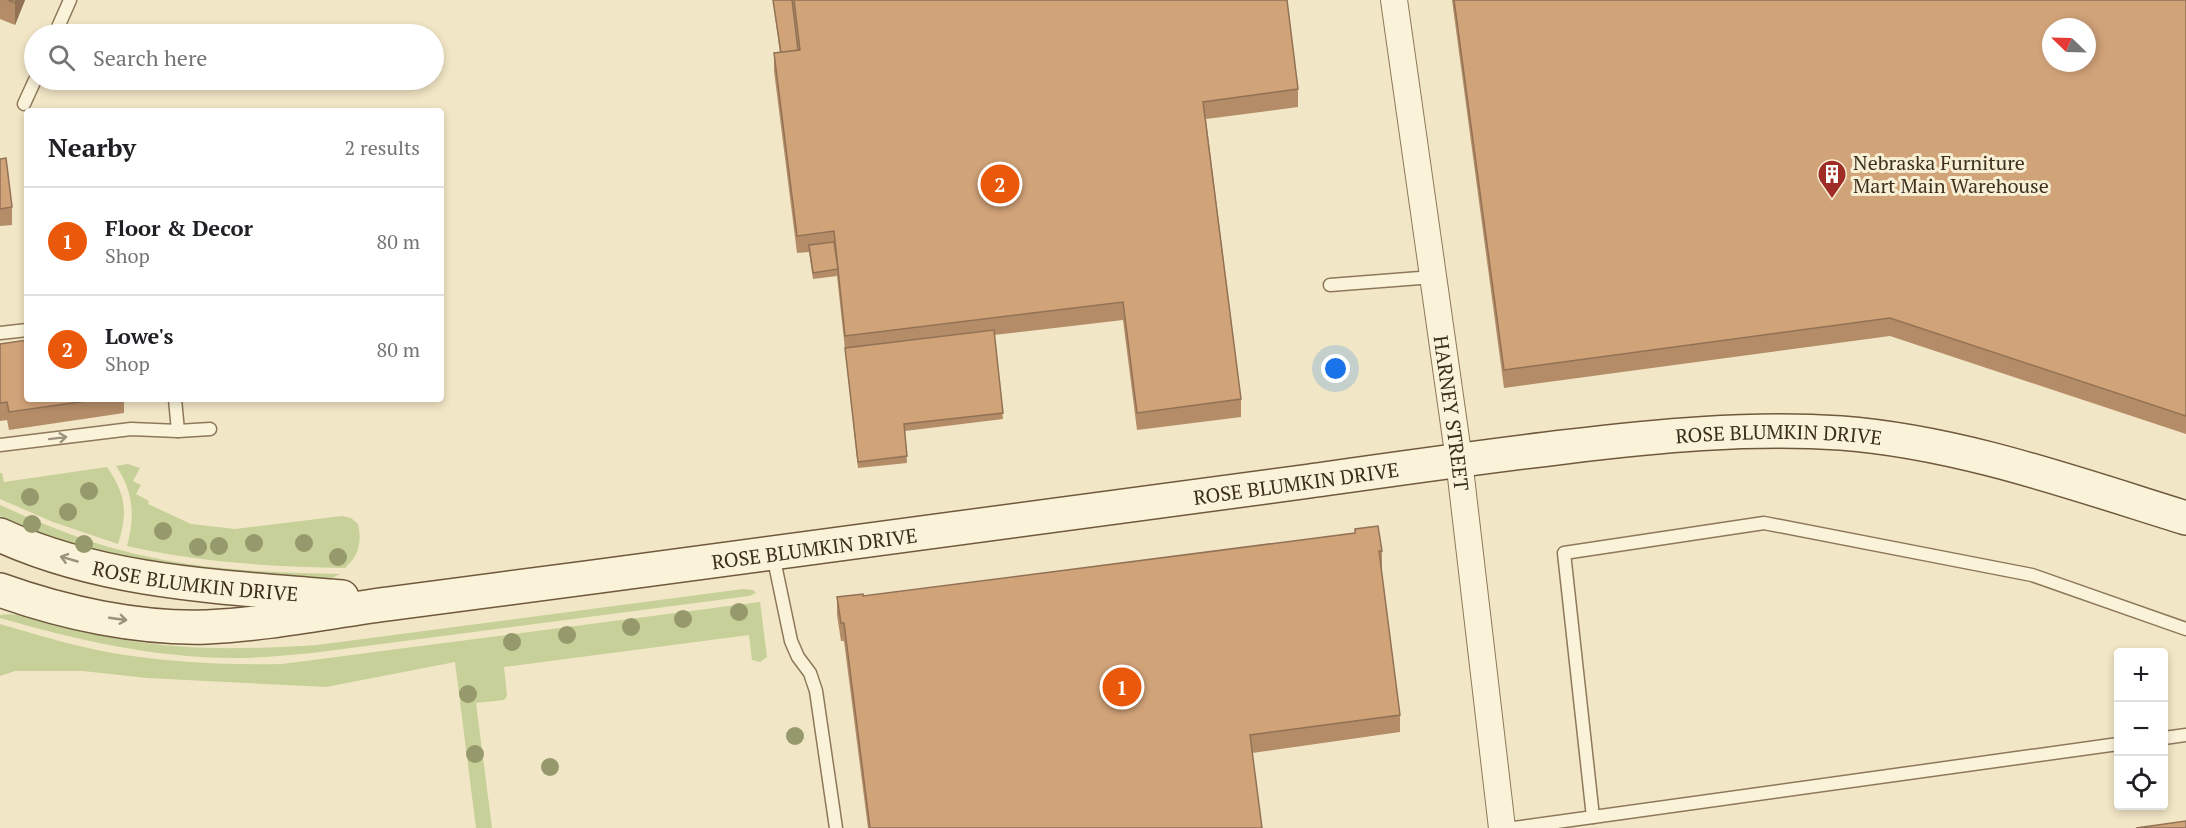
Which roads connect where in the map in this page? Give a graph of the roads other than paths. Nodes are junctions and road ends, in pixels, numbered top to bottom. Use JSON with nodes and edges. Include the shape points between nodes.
{"nodes":[{"id":1,"x":70,"y":0,"type":"edge"},
{"id":2,"x":1394,"y":0,"type":"edge"},
{"id":3,"x":59,"y":24,"type":"edge"},
{"id":4,"x":30,"y":90,"type":"edge"},
{"id":5,"x":24,"y":104,"type":"dead end"},
{"id":6,"x":1433,"y":276,"type":"junction"},
{"id":7,"x":1330,"y":285,"type":"dead end"},
{"id":8,"x":24,"y":330,"type":"edge"},
{"id":9,"x":0,"y":333,"type":"edge"},
{"id":10,"x":175,"y":402,"type":"edge"},
{"id":11,"x":210,"y":429,"type":"dead end"},
{"id":12,"x":178,"y":431,"type":"junction"},
{"id":13,"x":0,"y":446,"type":"edge"},
{"id":14,"x":1459,"y":460,"type":"junction"},
{"id":15,"x":2186,"y":518,"type":"edge"},
{"id":16,"x":0,"y":535,"type":"edge"},
{"id":17,"x":773,"y":554,"type":"junction"},
{"id":18,"x":0,"y":590,"type":"edge"},
{"id":19,"x":398,"y":602,"type":"junction"},
{"id":20,"x":2186,"y":629,"type":"edge"},
{"id":21,"x":2186,"y":735,"type":"edge"},
{"id":22,"x":2168,"y":737,"type":"edge"},
{"id":23,"x":2114,"y":745,"type":"edge"},
{"id":24,"x":1593,"y":817,"type":"junction"},
{"id":25,"x":836,"y":828,"type":"edge"},
{"id":26,"x":1502,"y":828,"type":"edge"},
{"id":27,"x":1514,"y":828,"type":"edge"}],
"edges":[{"from":1,"to":3,"type":"lane"},
{"from":2,"to":6,"type":"street","name":"HARNEY STREET"},
{"from":4,"to":5,"type":"lane"},
{"from":6,"to":7,"type":"lane"},
{"from":6,"to":14,"type":"street","name":"HARNEY STREET"},
{"from":8,"to":9,"type":"lane"},
{"from":10,"to":12,"type":"lane"},
{"from":11,"to":12,"type":"lane"},
{"from":13,"to":12,"type":"lane","one_way":true,"via":[[130,429]]},
{"from":14,"to":15,"type":"main road","name":"ROSE BLUMKIN DRIVE","via":[[1669,434],[1756,430],[1843,434],[1987,459]]},
{"from":14,"to":17,"type":"main road","name":"ROSE BLUMKIN DRIVE"},
{"from":14,"to":26,"type":"street","name":"HARNEY STREET"},
{"from":19,"to":16,"type":"main road","name":"ROSE BLUMKIN DRIVE","one_way":true,"via":[[181,583],[111,571]]},
{"from":17,"to":19,"type":"main road","name":"ROSE BLUMKIN DRIVE"},
{"from":17,"to":25,"type":"lane","via":[[791,641],[816,691]]},
{"from":18,"to":19,"type":"main road","name":"ROSE BLUMKIN DRIVE","one_way":true,"via":[[107,617],[205,627]]},
{"from":20,"to":24,"type":"lane","via":[[2032,575],[1764,523],[1564,554]]},
{"from":21,"to":22,"type":"lane"},
{"from":23,"to":24,"type":"lane"},
{"from":24,"to":27,"type":"lane"}]}
